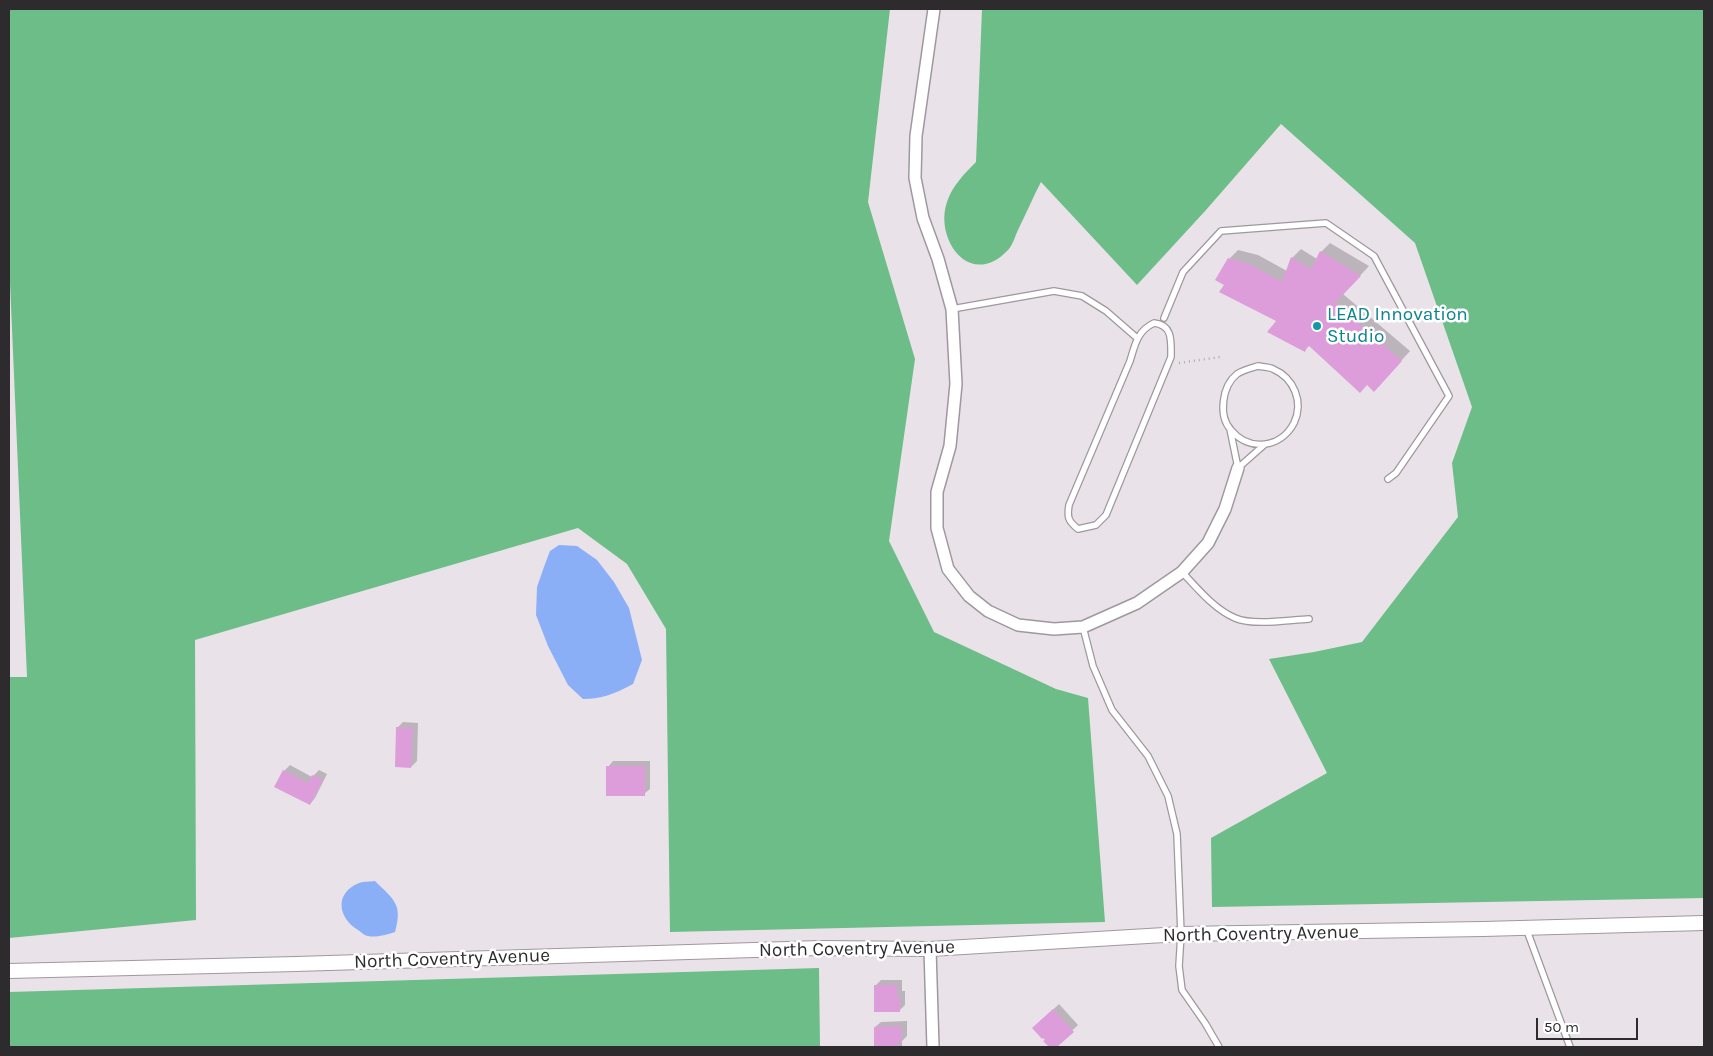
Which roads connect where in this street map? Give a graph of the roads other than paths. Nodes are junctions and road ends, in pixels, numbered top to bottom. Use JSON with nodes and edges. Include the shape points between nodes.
{"nodes":[{"id":1,"x":934,"y":9,"type":"edge"},
{"id":2,"x":952,"y":308,"type":"junction"},
{"id":3,"x":1164,"y":318,"type":"dead end"},
{"id":4,"x":1137,"y":338,"type":"junction"},
{"id":5,"x":1230,"y":429,"type":"junction"},
{"id":6,"x":1264,"y":445,"type":"junction"},
{"id":7,"x":1238,"y":468,"type":"junction"},
{"id":8,"x":1388,"y":479,"type":"dead end"},
{"id":9,"x":1182,"y":572,"type":"junction"},
{"id":10,"x":1309,"y":619,"type":"dead end"},
{"id":11,"x":1082,"y":627,"type":"junction"},
{"id":12,"x":1704,"y":923,"type":"edge"},
{"id":13,"x":1526,"y":928,"type":"junction"},
{"id":14,"x":1182,"y":934,"type":"junction"},
{"id":15,"x":930,"y":948,"type":"junction"},
{"id":16,"x":9,"y":971,"type":"edge"},
{"id":17,"x":933,"y":1047,"type":"edge"},
{"id":18,"x":1219,"y":1047,"type":"edge"},
{"id":19,"x":1570,"y":1047,"type":"edge"}],
"edges":[{"from":1,"to":2,"type":"street","via":[[916,136],[915,178],[923,218]]},
{"from":2,"to":4,"type":"lane","via":[[1054,291],[1082,296],[1106,311]]},
{"from":2,"to":11,"type":"street","via":[[956,384],[950,446],[937,492],[937,528],[948,569],[969,596],[988,611],[1018,625]]},
{"from":3,"to":8,"type":"lane","via":[[1184,272],[1221,231],[1326,223],[1374,256],[1448,396],[1396,474]]},
{"from":4,"to":4,"type":"lane","via":[[1069,505],[1067,517],[1078,529],[1096,525],[1106,515],[1171,357],[1168,329],[1162,324],[1146,327]]},
{"from":5,"to":6,"type":"lane","via":[[1247,442]]},
{"from":5,"to":6,"type":"lane","via":[[1224,416],[1223,401],[1227,387],[1236,375],[1247,369],[1258,366],[1273,369],[1290,383],[1298,396],[1298,414],[1286,434],[1276,442]]},
{"from":5,"to":7,"type":"lane"},
{"from":6,"to":7,"type":"lane"},
{"from":7,"to":9,"type":"street","via":[[1225,509],[1208,543]]},
{"from":9,"to":10,"type":"lane","via":[[1216,606],[1234,618],[1263,622]]},
{"from":9,"to":11,"type":"street","via":[[1137,603]]},
{"from":11,"to":14,"type":"lane","via":[[1093,666],[1112,710],[1148,756],[1168,796],[1177,834]]},
{"from":12,"to":13,"type":"street","name":"North Coventry Avenue"},
{"from":13,"to":14,"type":"street","name":"North Coventry Avenue"},
{"from":13,"to":19,"type":"lane"},
{"from":14,"to":15,"type":"street","name":"North Coventry Avenue"},
{"from":14,"to":18,"type":"lane","via":[[1179,966],[1182,990]]},
{"from":15,"to":16,"type":"street","name":"North Coventry Avenue","via":[[820,948]]},
{"from":15,"to":17,"type":"street"}]}
